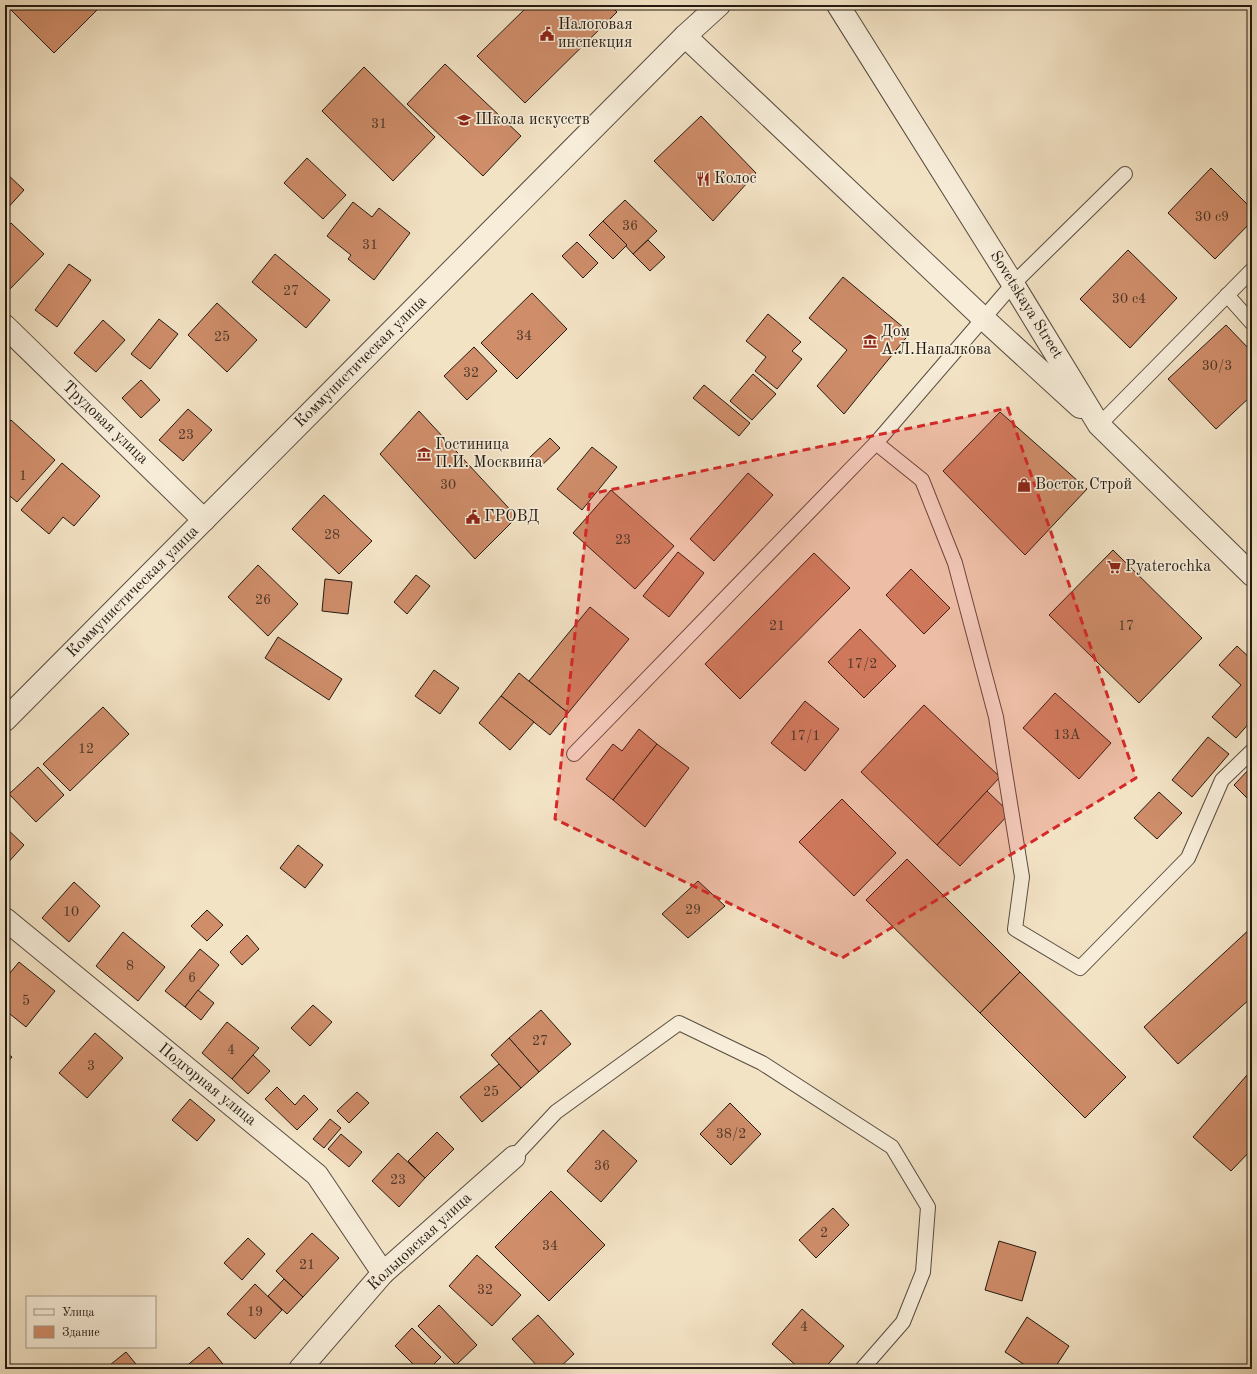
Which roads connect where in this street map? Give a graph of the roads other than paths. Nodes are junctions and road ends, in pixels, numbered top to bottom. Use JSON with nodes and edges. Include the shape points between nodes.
{"nodes":[{"id":1,"x":719,"y":5,"type":"edge"},
{"id":2,"x":838,"y":5,"type":"edge"},
{"id":3,"x":685,"y":36,"type":"junction"},
{"id":4,"x":1125,"y":174,"type":"dead end"},
{"id":5,"x":1252,"y":270,"type":"edge"},
{"id":6,"x":1013,"y":284,"type":"junction"},
{"id":7,"x":1227,"y":295,"type":"junction"},
{"id":8,"x":984,"y":318,"type":"junction"},
{"id":9,"x":1252,"y":323,"type":"edge"},
{"id":10,"x":5,"y":326,"type":"edge"},
{"id":11,"x":1099,"y":424,"type":"junction"},
{"id":12,"x":876,"y":443,"type":"junction"},
{"id":13,"x":204,"y":520,"type":"junction"},
{"id":14,"x":1252,"y":575,"type":"edge"},
{"id":15,"x":5,"y":720,"type":"edge"},
{"id":16,"x":1252,"y":752,"type":"edge"},
{"id":17,"x":574,"y":754,"type":"dead end"},
{"id":18,"x":5,"y":919,"type":"edge"},
{"id":19,"x":514,"y":1157,"type":"joint"},
{"id":20,"x":383,"y":1273,"type":"junction"},
{"id":21,"x":300,"y":1369,"type":"edge"},
{"id":22,"x":862,"y":1369,"type":"edge"}],
"edges":[{"from":1,"to":3,"type":"street","name":"Коммунистическая улица"},
{"from":2,"to":6,"type":"street","name":"Sovetskaya Street"},
{"from":3,"to":8,"type":"street"},
{"from":3,"to":13,"type":"street","name":"Коммунистическая улица"},
{"from":4,"to":6,"type":"lane"},
{"from":5,"to":7,"type":"lane"},
{"from":6,"to":8,"type":"lane"},
{"from":6,"to":11,"type":"street","name":"Sovetskaya Street"},
{"from":7,"to":9,"type":"lane"},
{"from":7,"to":11,"type":"lane"},
{"from":8,"to":11,"type":"street"},
{"from":8,"to":12,"type":"lane"},
{"from":10,"to":13,"type":"street","name":"Трудовая улица"},
{"from":11,"to":14,"type":"street","name":"Sovetskaya Street"},
{"from":12,"to":16,"type":"lane","via":[[922,480],[955,563],[997,725],[1022,877],[1015,928],[1080,968],[1188,858],[1222,780]]},
{"from":12,"to":17,"type":"lane"},
{"from":13,"to":15,"type":"street","name":"Коммунистическая улица"},
{"from":18,"to":20,"type":"street","name":"Подгорная улица","via":[[317,1175]]},
{"from":19,"to":20,"type":"street","name":"Кольцовская улица"},
{"from":19,"to":22,"type":"lane","via":[[556,1112],[679,1022],[762,1063],[892,1147],[928,1207],[923,1272],[906,1315],[903,1322]]},
{"from":20,"to":21,"type":"street","name":"Кольцовская улица"}]}
